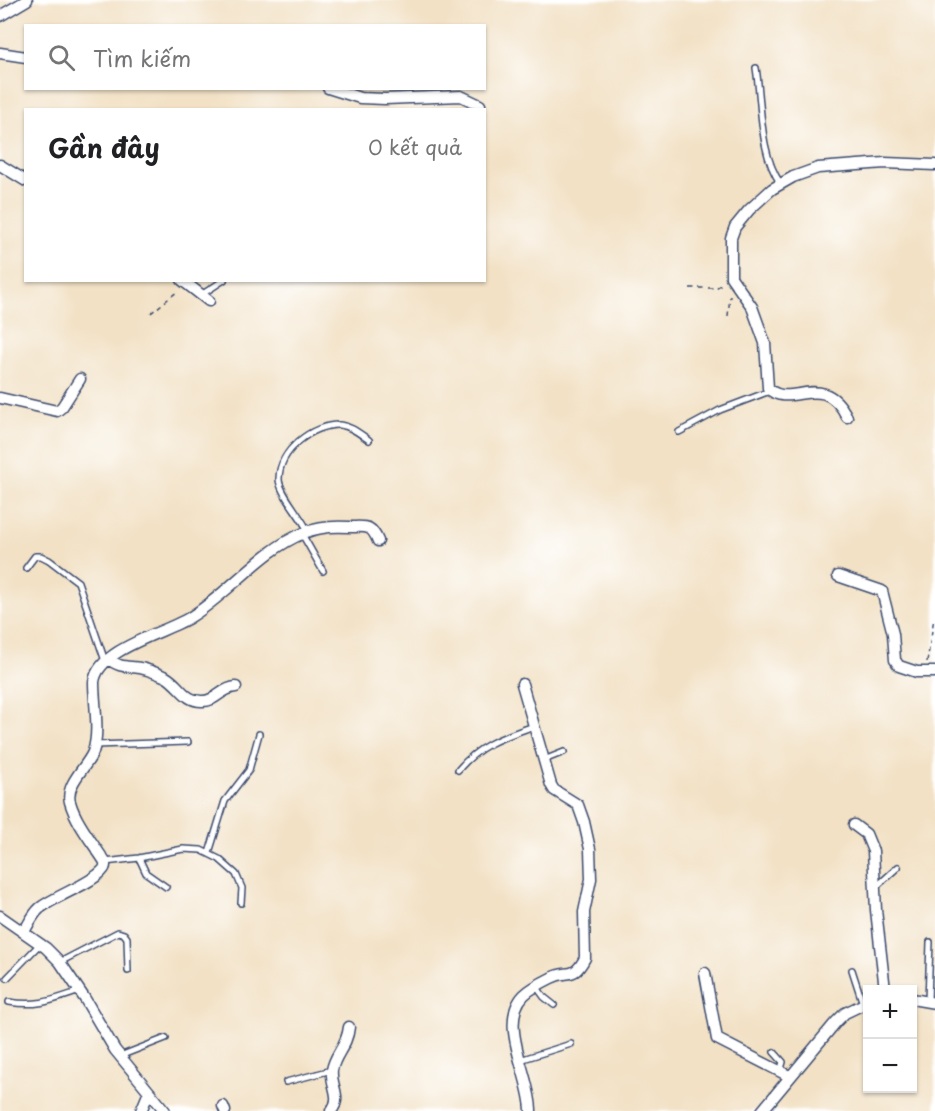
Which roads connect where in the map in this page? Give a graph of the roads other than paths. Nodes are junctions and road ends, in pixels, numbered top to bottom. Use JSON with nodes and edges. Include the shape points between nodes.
{"nodes":[{"id":1,"x":27,"y":0,"type":"edge"},
{"id":2,"x":0,"y":16,"type":"edge"},
{"id":3,"x":0,"y":53,"type":"edge"},
{"id":4,"x":24,"y":57,"type":"edge"},
{"id":5,"x":756,"y":68,"type":"dead end"},
{"id":6,"x":332,"y":90,"type":"edge"},
{"id":7,"x":480,"y":105,"type":"dead end"},
{"id":8,"x":0,"y":165,"type":"edge"},
{"id":9,"x":935,"y":165,"type":"edge"},
{"id":10,"x":24,"y":179,"type":"edge"},
{"id":11,"x":781,"y":184,"type":"junction"},
{"id":12,"x":184,"y":282,"type":"edge"},
{"id":13,"x":222,"y":282,"type":"edge"},
{"id":14,"x":205,"y":298,"type":"joint"},
{"id":15,"x":80,"y":379,"type":"dead end"},
{"id":16,"x":770,"y":391,"type":"junction"},
{"id":17,"x":0,"y":398,"type":"edge"},
{"id":18,"x":847,"y":417,"type":"dead end"},
{"id":19,"x":679,"y":432,"type":"dead end"},
{"id":20,"x":369,"y":440,"type":"dead end"},
{"id":21,"x":305,"y":533,"type":"junction"},
{"id":22,"x":378,"y":542,"type":"dead end"},
{"id":23,"x":26,"y":568,"type":"dead end"},
{"id":24,"x":323,"y":571,"type":"dead end"},
{"id":25,"x":838,"y":576,"type":"dead end"},
{"id":26,"x":107,"y":661,"type":"junction"},
{"id":27,"x":930,"y":672,"type":"edge"},
{"id":28,"x":522,"y":684,"type":"dead end"},
{"id":29,"x":236,"y":687,"type":"dead end"},
{"id":30,"x":534,"y":726,"type":"junction"},
{"id":31,"x":259,"y":734,"type":"dead end"},
{"id":32,"x":188,"y":742,"type":"dead end"},
{"id":33,"x":94,"y":745,"type":"junction"},
{"id":34,"x":564,"y":752,"type":"dead end"},
{"id":35,"x":544,"y":760,"type":"junction"},
{"id":36,"x":458,"y":770,"type":"dead end"},
{"id":37,"x":854,"y":825,"type":"dead end"},
{"id":38,"x":209,"y":853,"type":"junction"},
{"id":39,"x":139,"y":858,"type":"junction"},
{"id":40,"x":105,"y":862,"type":"junction"},
{"id":41,"x":898,"y":867,"type":"dead end"},
{"id":42,"x":166,"y":887,"type":"dead end"},
{"id":43,"x":875,"y":888,"type":"junction"},
{"id":44,"x":241,"y":903,"type":"dead end"},
{"id":45,"x":0,"y":916,"type":"edge"},
{"id":46,"x":24,"y":932,"type":"junction"},
{"id":47,"x":930,"y":942,"type":"dead end"},
{"id":48,"x":40,"y":944,"type":"junction"},
{"id":49,"x":60,"y":962,"type":"junction"},
{"id":50,"x":852,"y":970,"type":"dead end"},
{"id":51,"x":128,"y":971,"type":"dead end"},
{"id":52,"x":705,"y":974,"type":"dead end"},
{"id":53,"x":7,"y":978,"type":"dead end"},
{"id":54,"x":885,"y":985,"type":"edge"},
{"id":55,"x":536,"y":986,"type":"junction"},
{"id":56,"x":80,"y":992,"type":"junction"},
{"id":57,"x":863,"y":998,"type":"edge"},
{"id":58,"x":9,"y":1002,"type":"dead end"},
{"id":59,"x":931,"y":1002,"type":"edge"},
{"id":60,"x":863,"y":1004,"type":"edge"},
{"id":61,"x":554,"y":1005,"type":"dead end"},
{"id":62,"x":349,"y":1027,"type":"dead end"},
{"id":63,"x":166,"y":1038,"type":"dead end"},
{"id":64,"x":571,"y":1044,"type":"dead end"},
{"id":65,"x":774,"y":1052,"type":"dead end"},
{"id":66,"x":120,"y":1056,"type":"junction"},
{"id":67,"x":520,"y":1060,"type":"junction"},
{"id":68,"x":332,"y":1070,"type":"junction"},
{"id":69,"x":784,"y":1074,"type":"junction"},
{"id":70,"x":286,"y":1082,"type":"dead end"},
{"id":71,"x":149,"y":1092,"type":"junction"},
{"id":72,"x":141,"y":1111,"type":"edge"},
{"id":73,"x":165,"y":1111,"type":"edge"},
{"id":74,"x":331,"y":1111,"type":"edge"},
{"id":75,"x":531,"y":1111,"type":"edge"},
{"id":76,"x":762,"y":1111,"type":"edge"}],
"edges":[{"from":1,"to":2,"type":"street"},
{"from":3,"to":4,"type":"street"},
{"from":5,"to":11,"type":"lane","via":[[770,165]]},
{"from":6,"to":7,"type":"street","via":[[368,98],[461,96]]},
{"from":8,"to":10,"type":"street"},
{"from":9,"to":11,"type":"street","via":[[824,166]]},
{"from":11,"to":16,"type":"street","via":[[749,210],[731,238],[731,277],[752,307],[765,343],[766,384]]},
{"from":12,"to":14,"type":"street"},
{"from":13,"to":14,"type":"lane"},
{"from":15,"to":17,"type":"street","via":[[57,411]]},
{"from":16,"to":18,"type":"street","via":[[780,396],[824,393],[841,406]]},
{"from":16,"to":19,"type":"lane","via":[[720,410]]},
{"from":20,"to":21,"type":"lane","via":[[340,425],[323,428],[291,449],[279,478]]},
{"from":21,"to":22,"type":"street","via":[[345,526],[368,528]]},
{"from":21,"to":24,"type":"lane"},
{"from":21,"to":26,"type":"street","via":[[259,562],[205,608],[129,645]]},
{"from":23,"to":26,"type":"lane","via":[[35,556],[41,556],[78,582]]},
{"from":25,"to":27,"type":"street","via":[[882,591],[895,660],[899,666]]},
{"from":26,"to":29,"type":"street","via":[[166,677],[189,699],[197,701],[211,700],[225,689]]},
{"from":26,"to":33,"type":"street","via":[[94,676]]},
{"from":28,"to":30,"type":"street"},
{"from":30,"to":35,"type":"street"},
{"from":30,"to":36,"type":"lane","via":[[489,743]]},
{"from":31,"to":38,"type":"lane","via":[[249,770],[225,801]]},
{"from":32,"to":33,"type":"lane"},
{"from":33,"to":40,"type":"street","via":[[71,788],[69,801]]},
{"from":34,"to":35,"type":"lane"},
{"from":35,"to":55,"type":"street","via":[[554,790],[578,806],[592,873],[584,912],[585,958],[579,969]]},
{"from":37,"to":43,"type":"street","via":[[866,834],[873,851]]},
{"from":38,"to":39,"type":"lane","via":[[183,849]]},
{"from":38,"to":44,"type":"lane","via":[[236,874],[242,888]]},
{"from":39,"to":40,"type":"lane"},
{"from":39,"to":42,"type":"lane","via":[[146,873]]},
{"from":40,"to":46,"type":"street","via":[[102,871],[41,907]]},
{"from":41,"to":43,"type":"lane"},
{"from":43,"to":54,"type":"street"},
{"from":45,"to":46,"type":"street"},
{"from":46,"to":48,"type":"street"},
{"from":47,"to":59,"type":"lane"},
{"from":48,"to":49,"type":"street"},
{"from":48,"to":53,"type":"lane"},
{"from":49,"to":51,"type":"lane","via":[[118,932],[127,938]]},
{"from":49,"to":56,"type":"street"},
{"from":50,"to":57,"type":"lane"},
{"from":52,"to":69,"type":"street","via":[[717,1039]]},
{"from":55,"to":61,"type":"lane"},
{"from":55,"to":67,"type":"street","via":[[522,997],[514,1015],[513,1031]]},
{"from":56,"to":58,"type":"lane","via":[[43,1004]]},
{"from":56,"to":66,"type":"street"},
{"from":60,"to":69,"type":"street","via":[[845,1013]]},
{"from":62,"to":68,"type":"street","via":[[348,1039]]},
{"from":63,"to":66,"type":"lane"},
{"from":64,"to":67,"type":"lane"},
{"from":65,"to":69,"type":"lane","via":[[783,1062]]},
{"from":66,"to":71,"type":"street"},
{"from":67,"to":75,"type":"street"},
{"from":68,"to":70,"type":"lane"},
{"from":68,"to":74,"type":"street","via":[[336,1103]]},
{"from":69,"to":76,"type":"street"},
{"from":71,"to":72,"type":"street"},
{"from":71,"to":73,"type":"street"}]}
